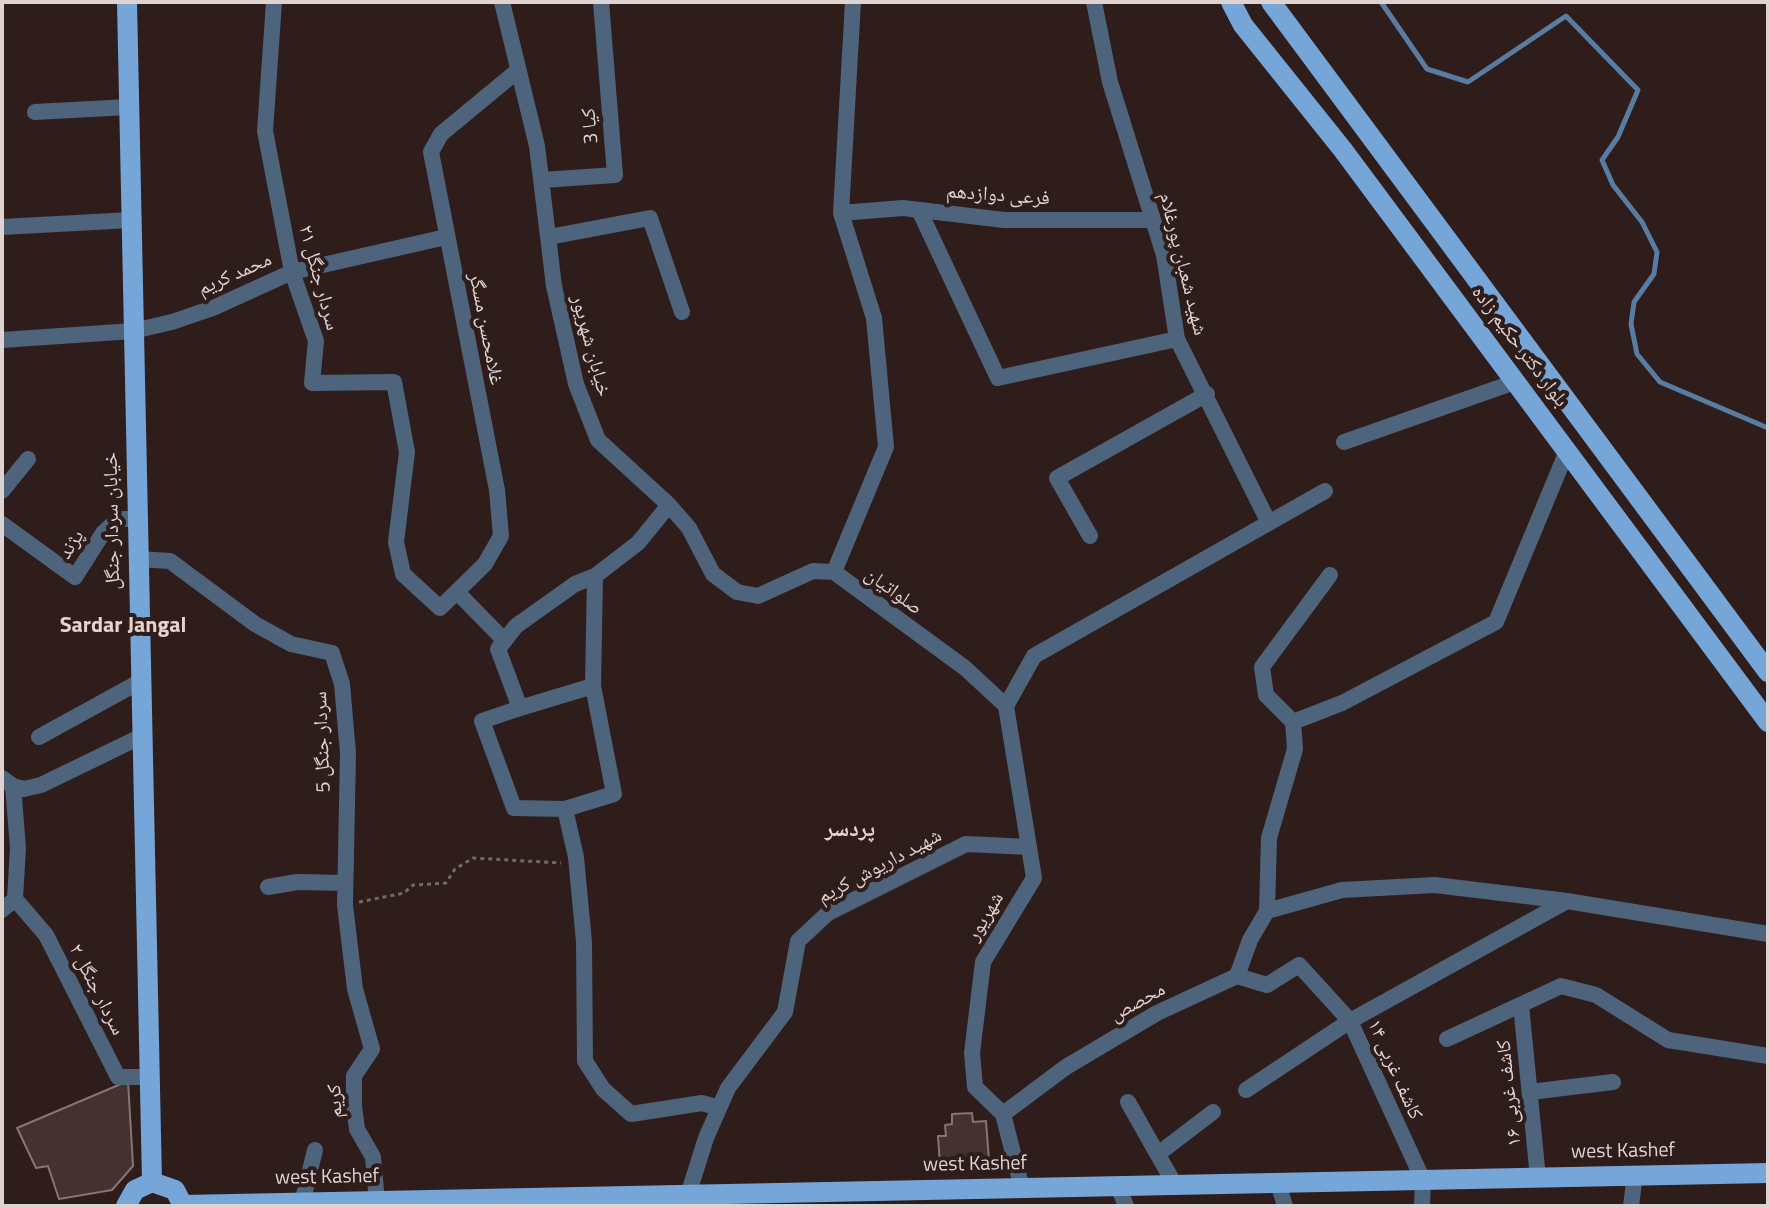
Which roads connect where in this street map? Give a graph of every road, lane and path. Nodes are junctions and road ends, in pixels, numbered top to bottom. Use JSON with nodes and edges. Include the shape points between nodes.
{"nodes":[{"id":1,"x":127,"y":2,"type":"edge"},
{"id":2,"x":274,"y":2,"type":"edge"},
{"id":3,"x":502,"y":2,"type":"edge"},
{"id":4,"x":601,"y":2,"type":"edge"},
{"id":5,"x":853,"y":2,"type":"edge"},
{"id":6,"x":1094,"y":2,"type":"edge"},
{"id":7,"x":1231,"y":2,"type":"edge"},
{"id":8,"x":1271,"y":2,"type":"edge"},
{"id":9,"x":516,"y":72,"type":"junction"},
{"id":10,"x":129,"y":107,"type":"junction"},
{"id":11,"x":35,"y":112,"type":"dead end"},
{"id":12,"x":1378,"y":148,"type":"junction"},
{"id":13,"x":1353,"y":164,"type":"junction"},
{"id":14,"x":543,"y":180,"type":"junction"},
{"id":15,"x":919,"y":210,"type":"junction"},
{"id":16,"x":841,"y":213,"type":"junction"},
{"id":17,"x":131,"y":220,"type":"junction"},
{"id":18,"x":1153,"y":220,"type":"junction"},
{"id":19,"x":2,"y":227,"type":"edge"},
{"id":20,"x":446,"y":237,"type":"junction"},
{"id":21,"x":549,"y":237,"type":"junction"},
{"id":22,"x":292,"y":272,"type":"junction"},
{"id":23,"x":682,"y":312,"type":"dead end"},
{"id":24,"x":133,"y":331,"type":"junction"},
{"id":25,"x":1177,"y":339,"type":"junction"},
{"id":26,"x":2,"y":340,"type":"edge"},
{"id":27,"x":1540,"y":364,"type":"junction"},
{"id":28,"x":1515,"y":382,"type":"junction"},
{"id":29,"x":1207,"y":394,"type":"junction"},
{"id":30,"x":1344,"y":442,"type":"dead end"},
{"id":31,"x":1567,"y":451,"type":"junction"},
{"id":32,"x":28,"y":459,"type":"dead end"},
{"id":33,"x":2,"y":491,"type":"edge"},
{"id":34,"x":1325,"y":491,"type":"dead end"},
{"id":35,"x":669,"y":505,"type":"junction"},
{"id":36,"x":137,"y":519,"type":"junction"},
{"id":37,"x":1269,"y":523,"type":"junction"},
{"id":38,"x":2,"y":524,"type":"edge"},
{"id":39,"x":1090,"y":536,"type":"dead end"},
{"id":40,"x":138,"y":559,"type":"junction"},
{"id":41,"x":834,"y":572,"type":"junction"},
{"id":42,"x":1330,"y":575,"type":"dead end"},
{"id":43,"x":595,"y":576,"type":"junction"},
{"id":44,"x":457,"y":592,"type":"junction"},
{"id":45,"x":440,"y":608,"type":"joint"},
{"id":46,"x":504,"y":640,"type":"junction"},
{"id":47,"x":1768,"y":672,"type":"edge"},
{"id":48,"x":141,"y":681,"type":"junction"},
{"id":49,"x":593,"y":686,"type":"junction"},
{"id":50,"x":1006,"y":706,"type":"junction"},
{"id":51,"x":520,"y":708,"type":"junction"},
{"id":52,"x":1293,"y":722,"type":"junction"},
{"id":53,"x":1768,"y":722,"type":"edge"},
{"id":54,"x":142,"y":736,"type":"junction"},
{"id":55,"x":39,"y":737,"type":"dead end"},
{"id":56,"x":7,"y":782,"type":"edge"},
{"id":57,"x":565,"y":809,"type":"junction"},
{"id":58,"x":1029,"y":847,"type":"junction"},
{"id":59,"x":577,"y":864,"type":"junction"},
{"id":60,"x":345,"y":883,"type":"junction"},
{"id":61,"x":268,"y":887,"type":"dead end"},
{"id":62,"x":1567,"y":901,"type":"junction"},
{"id":63,"x":8,"y":905,"type":"edge"},
{"id":64,"x":345,"y":905,"type":"junction"},
{"id":65,"x":1267,"y":911,"type":"junction"},
{"id":66,"x":1768,"y":934,"type":"edge"},
{"id":67,"x":1237,"y":976,"type":"junction"},
{"id":68,"x":1521,"y":1005,"type":"junction"},
{"id":69,"x":1350,"y":1021,"type":"junction"},
{"id":70,"x":1447,"y":1039,"type":"dead end"},
{"id":71,"x":372,"y":1049,"type":"joint"},
{"id":72,"x":1768,"y":1056,"type":"edge"},
{"id":73,"x":149,"y":1077,"type":"junction"},
{"id":74,"x":1613,"y":1082,"type":"dead end"},
{"id":75,"x":1246,"y":1090,"type":"dead end"},
{"id":76,"x":1530,"y":1092,"type":"junction"},
{"id":77,"x":1128,"y":1102,"type":"dead end"},
{"id":78,"x":719,"y":1108,"type":"junction"},
{"id":79,"x":1213,"y":1112,"type":"dead end"},
{"id":80,"x":1003,"y":1114,"type":"junction"},
{"id":81,"x":315,"y":1150,"type":"dead end"},
{"id":82,"x":1158,"y":1154,"type":"junction"},
{"id":83,"x":1768,"y":1173,"type":"edge"},
{"id":84,"x":1635,"y":1175,"type":"junction"},
{"id":85,"x":1538,"y":1178,"type":"junction"},
{"id":86,"x":1423,"y":1180,"type":"junction"},
{"id":87,"x":152,"y":1182,"type":"junction"},
{"id":88,"x":1278,"y":1183,"type":"junction"},
{"id":89,"x":1175,"y":1185,"type":"junction"},
{"id":90,"x":1118,"y":1186,"type":"junction"},
{"id":91,"x":1022,"y":1188,"type":"junction"},
{"id":92,"x":688,"y":1195,"type":"junction"},
{"id":93,"x":925,"y":1198,"type":"edge"},
{"id":94,"x":804,"y":1199,"type":"edge"},
{"id":95,"x":641,"y":1201,"type":"edge"},
{"id":96,"x":377,"y":1202,"type":"junction"},
{"id":97,"x":302,"y":1203,"type":"junction"},
{"id":98,"x":447,"y":1203,"type":"edge"},
{"id":99,"x":126,"y":1206,"type":"edge"},
{"id":100,"x":183,"y":1206,"type":"edge"},
{"id":101,"x":1126,"y":1206,"type":"edge"},
{"id":102,"x":1285,"y":1206,"type":"edge"},
{"id":103,"x":1422,"y":1206,"type":"edge"},
{"id":104,"x":1631,"y":1206,"type":"edge"}],
"edges":[{"from":1,"to":10,"type":"main road","name":"خیابان سردار جنگل"},
{"from":2,"to":22,"type":"street","name":"سردار جنگل ۲۱","via":[[265,131]]},
{"from":3,"to":9,"type":"street","name":"خیابان شهریور"},
{"from":4,"to":14,"type":"street","name":"کیا 3","via":[[615,175]]},
{"from":5,"to":16,"type":"street","name":"صلواتیان"},
{"from":6,"to":18,"type":"street","name":"شهید شعبان پورغلام","via":[[1110,82]]},
{"from":7,"to":13,"type":"main road","name":"بلوار دکتر حکیم زاده","via":[[1243,25]]},
{"from":8,"to":12,"type":"main road","name":"بلوار دکتر حکیم زاده"},
{"from":9,"to":14,"type":"street","name":"خیابان شهریور"},
{"from":9,"to":20,"type":"street","name":"غلامحسن مسگر","via":[[441,134],[431,152]]},
{"from":10,"to":11,"type":"street"},
{"from":10,"to":17,"type":"main road","name":"خیابان سردار جنگل"},
{"from":12,"to":13,"type":"main road"},
{"from":12,"to":27,"type":"main road","name":"بلوار دکتر حکیم زاده"},
{"from":13,"to":28,"type":"main road","name":"بلوار دکتر حکیم زاده"},
{"from":14,"to":21,"type":"street","name":"خیابان شهریور"},
{"from":15,"to":16,"type":"street","name":"فرعی دوازدهم"},
{"from":15,"to":18,"type":"street","name":"فرعی دوازدهم","via":[[1004,220]]},
{"from":15,"to":25,"type":"street","via":[[998,378]]},
{"from":16,"to":41,"type":"street","name":"صلواتیان","via":[[874,318],[886,447]]},
{"from":17,"to":19,"type":"street"},
{"from":17,"to":24,"type":"main road","name":"خیابان سردار جنگل"},
{"from":18,"to":25,"type":"street","name":"شهید شعبان پورغلام"},
{"from":20,"to":22,"type":"street","name":"محمد کریم"},
{"from":20,"to":44,"type":"street","name":"غلامحسن مسگر","via":[[497,490],[501,536],[485,564]]},
{"from":21,"to":23,"type":"street","via":[[650,218]]},
{"from":21,"to":35,"type":"street","name":"خیابان شهریور","via":[[576,384],[598,440]]},
{"from":22,"to":24,"type":"street","name":"محمد کریم","via":[[213,308]]},
{"from":22,"to":45,"type":"street","name":"سردار جنگل ۲۱","via":[[316,341],[312,383],[394,382],[407,452],[396,542],[403,574]]},
{"from":24,"to":26,"type":"street","name":"محمد کریم"},
{"from":24,"to":36,"type":"main road","name":"خیابان سردار جنگل"},
{"from":25,"to":29,"type":"street","name":"شهید شعبان پورغلام"},
{"from":27,"to":28,"type":"main road"},
{"from":27,"to":47,"type":"main road","name":"بلوار دکتر حکیم زاده"},
{"from":28,"to":30,"type":"street"},
{"from":28,"to":31,"type":"main road","name":"بلوار دکتر حکیم زاده"},
{"from":29,"to":37,"type":"street","name":"شهید شعبان پورغلام"},
{"from":29,"to":39,"type":"street","via":[[1057,478]]},
{"from":31,"to":52,"type":"street","via":[[1496,622],[1342,703]]},
{"from":31,"to":53,"type":"main road","name":"بلوار دکتر حکیم زاده"},
{"from":32,"to":33,"type":"street"},
{"from":34,"to":37,"type":"street"},
{"from":35,"to":41,"type":"street","name":"خیابان شهریور","via":[[689,528],[713,574],[737,592],[758,596],[813,571]]},
{"from":35,"to":43,"type":"street","via":[[638,543]]},
{"from":36,"to":38,"type":"street","name":"پژند","via":[[118,519],[103,533],[75,577]]},
{"from":36,"to":40,"type":"main road","name":"خیابان سردار جنگل"},
{"from":37,"to":50,"type":"street","via":[[1034,656]]},
{"from":40,"to":48,"type":"main road","name":"خیابان سردار جنگل"},
{"from":40,"to":60,"type":"street","name":"سردار جنگل 5","via":[[170,561],[291,644],[332,653],[342,684],[348,753]]},
{"from":41,"to":50,"type":"street","name":"صلواتیان","via":[[965,668]]},
{"from":42,"to":52,"type":"street","via":[[1262,667],[1266,695]]},
{"from":43,"to":46,"type":"street","via":[[575,584]]},
{"from":43,"to":49,"type":"street"},
{"from":44,"to":45,"type":"street","name":"غلامحسن مسگر"},
{"from":44,"to":46,"type":"street"},
{"from":46,"to":51,"type":"street","via":[[498,649]]},
{"from":48,"to":54,"type":"main road","name":"خیابان سردار جنگل"},
{"from":48,"to":55,"type":"street"},
{"from":49,"to":51,"type":"street"},
{"from":49,"to":57,"type":"street","via":[[614,794]]},
{"from":50,"to":58,"type":"street","name":"شهریور"},
{"from":51,"to":57,"type":"street","via":[[482,721],[514,808]]},
{"from":52,"to":65,"type":"street","via":[[1295,749],[1269,838]]},
{"from":54,"to":56,"type":"street","via":[[41,785],[24,789]]},
{"from":54,"to":73,"type":"main road","name":"خیابان سردار جنگل"},
{"from":56,"to":63,"type":"street","via":[[18,848]]},
{"from":57,"to":59,"type":"street"},
{"from":58,"to":78,"type":"street","name":"شهید داریوش کریم","via":[[966,844],[828,913],[798,941],[785,1012]]},
{"from":58,"to":80,"type":"street","name":"شهریور","via":[[1034,878],[983,962],[972,1053],[975,1087]]},
{"from":59,"to":64,"type":"path","via":[[473,858],[455,869],[446,883],[413,885],[404,893]]},
{"from":59,"to":78,"type":"street","via":[[585,1061],[603,1089],[631,1114],[702,1103]]},
{"from":60,"to":61,"type":"street"},
{"from":60,"to":64,"type":"street","name":"سردار جنگل 5"},
{"from":62,"to":65,"type":"street","via":[[1435,885],[1342,890]]},
{"from":62,"to":66,"type":"street"},
{"from":62,"to":69,"type":"street"},
{"from":63,"to":73,"type":"street","name":"سردار جنگل ۲","via":[[46,935],[118,1077]]},
{"from":64,"to":71,"type":"street","name":"سردار جنگل 5","via":[[355,989]]},
{"from":65,"to":67,"type":"street"},
{"from":67,"to":69,"type":"street","name":"کاشف غربی ۱۴","via":[[1267,985],[1299,965]]},
{"from":67,"to":80,"type":"street","name":"محصص","via":[[1157,1013],[1066,1067]]},
{"from":68,"to":70,"type":"street"},
{"from":68,"to":72,"type":"street","via":[[1561,986],[1596,995],[1668,1040]]},
{"from":68,"to":76,"type":"street","name":"کاشف غربی ۱۶"},
{"from":69,"to":75,"type":"street"},
{"from":69,"to":86,"type":"street","name":"کاشف غربی ۱۴"},
{"from":71,"to":96,"type":"street","name":"کریم","via":[[354,1076],[354,1106],[357,1129],[373,1157]]},
{"from":73,"to":87,"type":"main road","name":"خیابان سردار جنگل"},
{"from":74,"to":76,"type":"street"},
{"from":76,"to":85,"type":"street","name":"کاشف غربی ۱۶"},
{"from":77,"to":82,"type":"street"},
{"from":78,"to":92,"type":"street","name":"شهید داریوش کریم"},
{"from":79,"to":82,"type":"street"},
{"from":80,"to":91,"type":"street"},
{"from":81,"to":97,"type":"street"},
{"from":82,"to":89,"type":"street"},
{"from":83,"to":84,"type":"main road","name":"west Kashef"},
{"from":84,"to":85,"type":"main road","name":"west Kashef"},
{"from":84,"to":104,"type":"street"},
{"from":85,"to":86,"type":"main road","name":"west Kashef"},
{"from":86,"to":88,"type":"main road","name":"west Kashef"},
{"from":86,"to":103,"type":"street"},
{"from":87,"to":99,"type":"main road","via":[[135,1190]]},
{"from":87,"to":100,"type":"main road","via":[[168,1185]]},
{"from":88,"to":89,"type":"main road","name":"west Kashef"},
{"from":88,"to":102,"type":"street"},
{"from":89,"to":90,"type":"main road","name":"west Kashef"},
{"from":90,"to":91,"type":"main road","name":"west Kashef"},
{"from":90,"to":101,"type":"street"},
{"from":91,"to":93,"type":"main road","name":"west Kashef"},
{"from":92,"to":94,"type":"main road","name":"west Kashef"},
{"from":92,"to":95,"type":"main road","name":"west Kashef"},
{"from":93,"to":94,"type":"main road","name":"west Kashef"},
{"from":95,"to":98,"type":"main road","name":"west Kashef"},
{"from":96,"to":97,"type":"main road","name":"west Kashef"},
{"from":96,"to":98,"type":"main road","name":"west Kashef"},
{"from":97,"to":100,"type":"main road","name":"west Kashef"}]}
